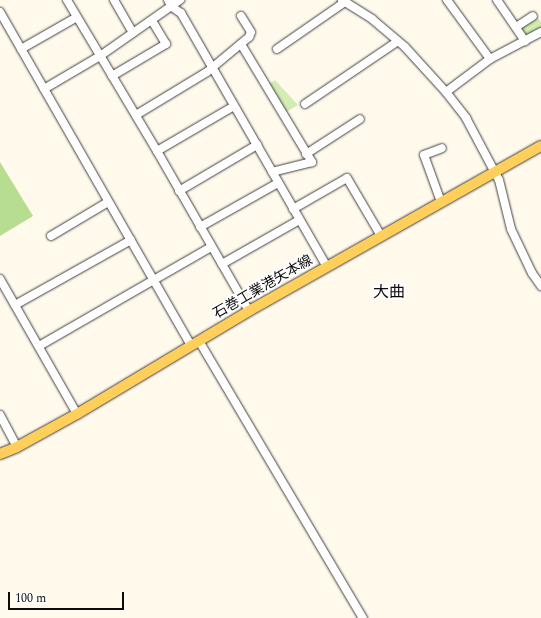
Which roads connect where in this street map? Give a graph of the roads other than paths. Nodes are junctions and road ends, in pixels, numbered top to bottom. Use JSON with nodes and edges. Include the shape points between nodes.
{"nodes":[{"id":1,"x":67,"y":0,"type":"edge"},
{"id":2,"x":114,"y":0,"type":"edge"},
{"id":3,"x":180,"y":0,"type":"edge"},
{"id":4,"x":447,"y":0,"type":"edge"},
{"id":5,"x":497,"y":0,"type":"edge"},
{"id":6,"x":343,"y":1,"type":"edge"},
{"id":7,"x":170,"y":3,"type":"edge"},
{"id":8,"x":0,"y":12,"type":"edge"},
{"id":9,"x":241,"y":16,"type":"dead end"},
{"id":10,"x":533,"y":16,"type":"dead end"},
{"id":11,"x":77,"y":17,"type":"junction"},
{"id":12,"x":152,"y":21,"type":"junction"},
{"id":13,"x":516,"y":27,"type":"junction"},
{"id":14,"x":541,"y":32,"type":"edge"},
{"id":15,"x":133,"y":33,"type":"junction"},
{"id":16,"x":398,"y":41,"type":"junction"},
{"id":17,"x":525,"y":41,"type":"junction"},
{"id":18,"x":240,"y":44,"type":"junction"},
{"id":19,"x":22,"y":49,"type":"junction"},
{"id":20,"x":277,"y":49,"type":"dead end"},
{"id":21,"x":100,"y":56,"type":"junction"},
{"id":22,"x":490,"y":60,"type":"junction"},
{"id":23,"x":212,"y":67,"type":"junction"},
{"id":24,"x":112,"y":76,"type":"junction"},
{"id":25,"x":44,"y":89,"type":"junction"},
{"id":26,"x":446,"y":92,"type":"junction"},
{"id":27,"x":305,"y":104,"type":"dead end"},
{"id":28,"x":234,"y":106,"type":"junction"},
{"id":29,"x":136,"y":115,"type":"junction"},
{"id":30,"x":360,"y":119,"type":"dead end"},
{"id":31,"x":257,"y":145,"type":"junction"},
{"id":32,"x":541,"y":146,"type":"edge"},
{"id":33,"x":442,"y":148,"type":"dead end"},
{"id":34,"x":157,"y":151,"type":"junction"},
{"id":35,"x":306,"y":154,"type":"junction"},
{"id":36,"x":495,"y":171,"type":"junction"},
{"id":37,"x":272,"y":172,"type":"junction"},
{"id":38,"x":278,"y":183,"type":"junction"},
{"id":39,"x":180,"y":190,"type":"junction"},
{"id":40,"x":108,"y":202,"type":"junction"},
{"id":41,"x":440,"y":202,"type":"junction"},
{"id":42,"x":293,"y":209,"type":"junction"},
{"id":43,"x":299,"y":220,"type":"junction"},
{"id":44,"x":200,"y":227,"type":"junction"},
{"id":45,"x":51,"y":236,"type":"dead end"},
{"id":46,"x":381,"y":236,"type":"junction"},
{"id":47,"x":131,"y":240,"type":"junction"},
{"id":48,"x":211,"y":247,"type":"junction"},
{"id":49,"x":222,"y":264,"type":"junction"},
{"id":50,"x":327,"y":267,"type":"junction"},
{"id":51,"x":0,"y":279,"type":"edge"},
{"id":52,"x":154,"y":281,"type":"junction"},
{"id":53,"x":541,"y":286,"type":"edge"},
{"id":54,"x":15,"y":305,"type":"junction"},
{"id":55,"x":249,"y":311,"type":"junction"},
{"id":56,"x":195,"y":343,"type":"junction"},
{"id":57,"x":38,"y":346,"type":"junction"},
{"id":58,"x":77,"y":414,"type":"junction"},
{"id":59,"x":0,"y":415,"type":"edge"},
{"id":60,"x":17,"y":447,"type":"junction"},
{"id":61,"x":0,"y":454,"type":"edge"},
{"id":62,"x":363,"y":618,"type":"edge"}],
"edges":[{"from":1,"to":11,"type":"street"},
{"from":2,"to":15,"type":"street"},
{"from":3,"to":7,"type":"street"},
{"from":4,"to":22,"type":"street"},
{"from":5,"to":13,"type":"street"},
{"from":6,"to":16,"type":"street","via":[[372,19]]},
{"from":6,"to":20,"type":"street"},
{"from":7,"to":12,"type":"street"},
{"from":7,"to":23,"type":"street","via":[[181,13]]},
{"from":8,"to":19,"type":"street"},
{"from":9,"to":18,"type":"street","via":[[251,32],[249,38]]},
{"from":10,"to":13,"type":"street"},
{"from":11,"to":19,"type":"street"},
{"from":11,"to":21,"type":"street"},
{"from":12,"to":15,"type":"street"},
{"from":12,"to":24,"type":"street","via":[[166,44]]},
{"from":13,"to":17,"type":"street"},
{"from":14,"to":17,"type":"street"},
{"from":15,"to":21,"type":"street"},
{"from":16,"to":26,"type":"street"},
{"from":16,"to":27,"type":"street"},
{"from":17,"to":22,"type":"street"},
{"from":18,"to":23,"type":"street"},
{"from":18,"to":35,"type":"street"},
{"from":19,"to":25,"type":"street"},
{"from":21,"to":24,"type":"street"},
{"from":21,"to":25,"type":"street"},
{"from":22,"to":26,"type":"street"},
{"from":23,"to":28,"type":"street"},
{"from":23,"to":29,"type":"street"},
{"from":24,"to":29,"type":"street"},
{"from":25,"to":40,"type":"street"},
{"from":26,"to":36,"type":"street","via":[[466,118]]},
{"from":28,"to":31,"type":"street"},
{"from":28,"to":34,"type":"street"},
{"from":29,"to":34,"type":"street"},
{"from":30,"to":35,"type":"street"},
{"from":31,"to":37,"type":"street"},
{"from":31,"to":39,"type":"street"},
{"from":32,"to":36,"type":"main road","name":"石巻工業港矢本線"},
{"from":33,"to":41,"type":"street","via":[[421,156]]},
{"from":34,"to":39,"type":"street"},
{"from":35,"to":37,"type":"street","via":[[312,162]]},
{"from":36,"to":41,"type":"main road","name":"石巻工業港矢本線"},
{"from":36,"to":53,"type":"street","via":[[511,229]]},
{"from":37,"to":38,"type":"street"},
{"from":38,"to":42,"type":"street"},
{"from":38,"to":44,"type":"street"},
{"from":39,"to":44,"type":"street"},
{"from":40,"to":45,"type":"street"},
{"from":40,"to":47,"type":"street"},
{"from":41,"to":46,"type":"main road","name":"石巻工業港矢本線"},
{"from":42,"to":43,"type":"street"},
{"from":42,"to":46,"type":"street","via":[[347,178]]},
{"from":43,"to":49,"type":"street"},
{"from":43,"to":50,"type":"street"},
{"from":44,"to":48,"type":"street"},
{"from":46,"to":50,"type":"main road","name":"石巻工業港矢本線"},
{"from":47,"to":52,"type":"street"},
{"from":47,"to":54,"type":"street"},
{"from":48,"to":49,"type":"street"},
{"from":48,"to":52,"type":"street"},
{"from":49,"to":55,"type":"street"},
{"from":50,"to":55,"type":"main road","name":"石巻工業港矢本線"},
{"from":51,"to":54,"type":"street"},
{"from":52,"to":56,"type":"street"},
{"from":52,"to":57,"type":"street"},
{"from":54,"to":57,"type":"street"},
{"from":55,"to":56,"type":"main road","name":"石巻工業港矢本線"},
{"from":56,"to":58,"type":"main road","name":"石巻工業港矢本線"},
{"from":56,"to":62,"type":"street"},
{"from":57,"to":58,"type":"street"},
{"from":58,"to":60,"type":"main road","name":"石巻工業港矢本線"},
{"from":59,"to":60,"type":"street"},
{"from":60,"to":61,"type":"main road","name":"石巻工業港矢本線"}]}
